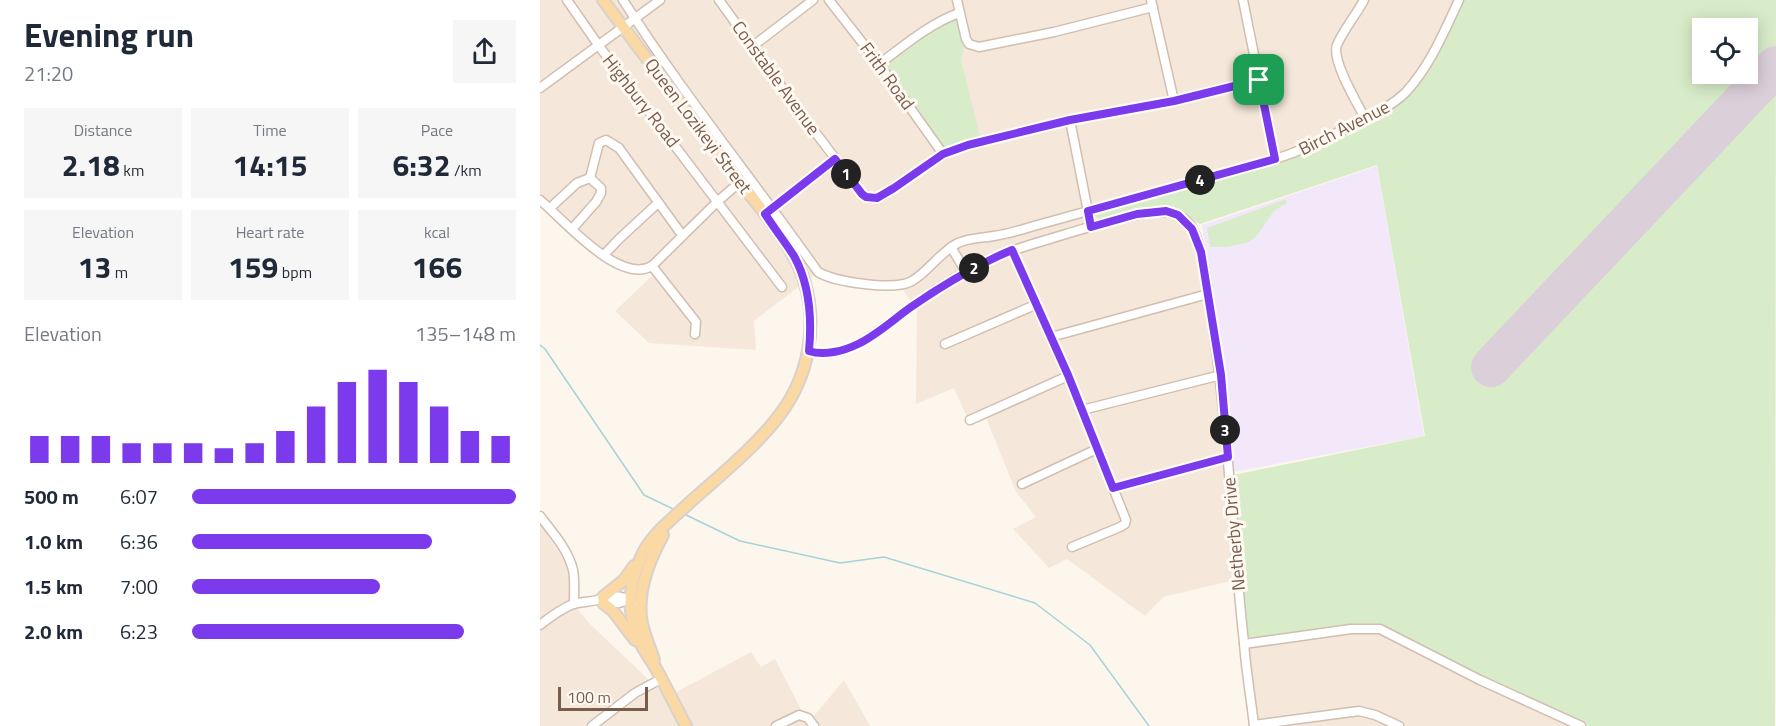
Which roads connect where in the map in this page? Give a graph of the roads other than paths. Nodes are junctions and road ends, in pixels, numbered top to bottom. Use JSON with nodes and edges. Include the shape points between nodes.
{"nodes":[{"id":1,"x":567,"y":0,"type":"edge"},
{"id":2,"x":603,"y":0,"type":"edge"},
{"id":3,"x":623,"y":0,"type":"edge"},
{"id":4,"x":660,"y":0,"type":"edge"},
{"id":5,"x":719,"y":0,"type":"edge"},
{"id":6,"x":813,"y":0,"type":"edge"},
{"id":7,"x":829,"y":0,"type":"edge"},
{"id":8,"x":957,"y":0,"type":"edge"},
{"id":9,"x":1243,"y":0,"type":"edge"},
{"id":10,"x":1364,"y":0,"type":"edge"},
{"id":11,"x":1459,"y":0,"type":"edge"},
{"id":12,"x":1152,"y":4,"type":"edge"},
{"id":13,"x":959,"y":13,"type":"junction"},
{"id":14,"x":635,"y":19,"type":"junction"},
{"id":15,"x":624,"y":28,"type":"junction"},
{"id":16,"x":599,"y":46,"type":"junction"},
{"id":17,"x":753,"y":46,"type":"junction"},
{"id":18,"x":879,"y":64,"type":"junction"},
{"id":19,"x":1259,"y":80,"type":"junction"},
{"id":20,"x":540,"y":88,"type":"edge"},
{"id":21,"x":1174,"y":101,"type":"junction"},
{"id":22,"x":1365,"y":118,"type":"junction"},
{"id":23,"x":1070,"y":120,"type":"junction"},
{"id":24,"x":943,"y":154,"type":"junction"},
{"id":25,"x":835,"y":159,"type":"junction"},
{"id":26,"x":1275,"y":159,"type":"junction"},
{"id":27,"x":590,"y":178,"type":"junction"},
{"id":28,"x":740,"y":182,"type":"junction"},
{"id":29,"x":540,"y":200,"type":"edge"},
{"id":30,"x":718,"y":201,"type":"junction"},
{"id":31,"x":658,"y":203,"type":"junction"},
{"id":32,"x":550,"y":208,"type":"junction"},
{"id":33,"x":769,"y":211,"type":"junction"},
{"id":34,"x":1088,"y":211,"type":"junction"},
{"id":35,"x":1091,"y":227,"type":"junction"},
{"id":36,"x":572,"y":229,"type":"junction"},
{"id":37,"x":682,"y":235,"type":"junction"},
{"id":38,"x":951,"y":247,"type":"junction"},
{"id":39,"x":1012,"y":250,"type":"junction"},
{"id":40,"x":604,"y":255,"type":"junction"},
{"id":41,"x":652,"y":266,"type":"junction"},
{"id":42,"x":966,"y":272,"type":"junction"},
{"id":43,"x":782,"y":287,"type":"dead end"},
{"id":44,"x":1208,"y":294,"type":"junction"},
{"id":45,"x":1035,"y":305,"type":"junction"},
{"id":46,"x":695,"y":334,"type":"dead end"},
{"id":47,"x":1051,"y":338,"type":"junction"},
{"id":48,"x":945,"y":344,"type":"dead end"},
{"id":49,"x":809,"y":351,"type":"junction"},
{"id":50,"x":1068,"y":375,"type":"junction"},
{"id":51,"x":1221,"y":375,"type":"junction"},
{"id":52,"x":1082,"y":410,"type":"junction"},
{"id":53,"x":970,"y":420,"type":"dead end"},
{"id":54,"x":1097,"y":449,"type":"junction"},
{"id":55,"x":1228,"y":457,"type":"junction"},
{"id":56,"x":1022,"y":484,"type":"dead end"},
{"id":57,"x":1113,"y":488,"type":"junction"},
{"id":58,"x":540,"y":516,"type":"edge"},
{"id":59,"x":670,"y":521,"type":"junction"},
{"id":60,"x":1072,"y":547,"type":"dead end"},
{"id":61,"x":642,"y":555,"type":"junction"},
{"id":62,"x":644,"y":582,"type":"junction"},
{"id":63,"x":601,"y":600,"type":"junction"},
{"id":64,"x":630,"y":600,"type":"junction"},
{"id":65,"x":574,"y":604,"type":"junction"},
{"id":66,"x":642,"y":622,"type":"junction"},
{"id":67,"x":540,"y":625,"type":"edge"},
{"id":68,"x":1244,"y":644,"type":"junction"},
{"id":69,"x":642,"y":650,"type":"junction"},
{"id":70,"x":659,"y":675,"type":"junction"},
{"id":71,"x":1254,"y":725,"type":"edge"},
{"id":72,"x":592,"y":726,"type":"edge"},
{"id":73,"x":686,"y":726,"type":"edge"},
{"id":74,"x":776,"y":726,"type":"edge"},
{"id":75,"x":814,"y":726,"type":"edge"},
{"id":76,"x":1399,"y":726,"type":"edge"},
{"id":77,"x":1581,"y":726,"type":"edge"}],
"edges":[{"from":1,"to":16,"type":"street","name":"Highbury Road"},
{"from":2,"to":15,"type":"main road","name":"Queen Lozikeyi Street"},
{"from":3,"to":14,"type":"street"},
{"from":4,"to":14,"type":"street"},
{"from":5,"to":17,"type":"street","name":"Constable Avenue"},
{"from":6,"to":17,"type":"street"},
{"from":7,"to":18,"type":"street","name":"Frith Road"},
{"from":8,"to":13,"type":"street"},
{"from":9,"to":19,"type":"street"},
{"from":10,"to":22,"type":"street","via":[[1335,50],[1337,62]]},
{"from":11,"to":22,"type":"street","name":"Birch Avenue","via":[[1434,52],[1412,84],[1392,104]]},
{"from":12,"to":13,"type":"street","via":[[1054,32],[979,47],[966,39]]},
{"from":12,"to":21,"type":"street"},
{"from":13,"to":18,"type":"street","via":[[940,20]]},
{"from":14,"to":15,"type":"street"},
{"from":14,"to":33,"type":"street"},
{"from":15,"to":16,"type":"street"},
{"from":15,"to":28,"type":"main road","name":"Queen Lozikeyi Street"},
{"from":16,"to":20,"type":"street"},
{"from":16,"to":30,"type":"street","name":"Highbury Road"},
{"from":17,"to":25,"type":"street","name":"Constable Avenue"},
{"from":18,"to":24,"type":"street","name":"Frith Road"},
{"from":19,"to":21,"type":"street","name":"Constable Avenue"},
{"from":19,"to":26,"type":"street"},
{"from":21,"to":23,"type":"street","name":"Constable Avenue"},
{"from":22,"to":26,"type":"street","name":"Birch Avenue","via":[[1297,153]]},
{"from":23,"to":24,"type":"street","name":"Constable Avenue"},
{"from":23,"to":34,"type":"street"},
{"from":24,"to":25,"type":"street","name":"Constable Avenue","via":[[877,198],[862,194]]},
{"from":25,"to":33,"type":"street"},
{"from":26,"to":34,"type":"street","name":"Birch Avenue"},
{"from":27,"to":31,"type":"street","via":[[596,148],[606,140],[619,148]]},
{"from":27,"to":32,"type":"street","via":[[577,183]]},
{"from":27,"to":36,"type":"street","via":[[599,184],[601,193]]},
{"from":28,"to":30,"type":"street"},
{"from":28,"to":33,"type":"main road","name":"Queen Lozikeyi Street"},
{"from":29,"to":32,"type":"street"},
{"from":30,"to":37,"type":"street"},
{"from":30,"to":43,"type":"street","name":"Highbury Road"},
{"from":31,"to":37,"type":"street"},
{"from":31,"to":40,"type":"street"},
{"from":32,"to":36,"type":"street"},
{"from":33,"to":38,"type":"street","via":[[818,272],[836,279],[888,286],[910,282]]},
{"from":33,"to":49,"type":"main road","name":"Queen Lozikeyi Street","via":[[804,281],[810,308]]},
{"from":34,"to":35,"type":"street"},
{"from":34,"to":38,"type":"street","name":"Birch Avenue"},
{"from":35,"to":39,"type":"street","name":"Netherby Drive"},
{"from":35,"to":44,"type":"street","name":"Netherby Drive","via":[[1137,214],[1166,211],[1178,215],[1196,236]]},
{"from":36,"to":40,"type":"street"},
{"from":37,"to":41,"type":"street"},
{"from":38,"to":42,"type":"street"},
{"from":39,"to":42,"type":"street","name":"Netherby Drive"},
{"from":39,"to":45,"type":"street"},
{"from":40,"to":41,"type":"street","via":[[630,268],[645,270]]},
{"from":41,"to":46,"type":"street","via":[[696,322]]},
{"from":42,"to":49,"type":"street","name":"Netherby Drive","via":[[858,344],[827,353]]},
{"from":44,"to":47,"type":"street"},
{"from":44,"to":51,"type":"street","name":"Netherby Drive"},
{"from":45,"to":47,"type":"street"},
{"from":45,"to":48,"type":"street"},
{"from":47,"to":50,"type":"street"},
{"from":49,"to":59,"type":"main road","name":"Queen Lozikeyi Street","via":[[782,412]]},
{"from":50,"to":52,"type":"street"},
{"from":50,"to":53,"type":"street"},
{"from":51,"to":52,"type":"street"},
{"from":51,"to":55,"type":"street","name":"Netherby Drive"},
{"from":52,"to":54,"type":"street"},
{"from":54,"to":56,"type":"street"},
{"from":54,"to":57,"type":"street"},
{"from":55,"to":57,"type":"street"},
{"from":55,"to":68,"type":"street","name":"Netherby Drive"},
{"from":57,"to":60,"type":"street","via":[[1126,522]]},
{"from":58,"to":65,"type":"street","via":[[569,558]]},
{"from":59,"to":61,"type":"main road","name":"Queen Lozikeyi Street"},
{"from":59,"to":62,"type":"main road","name":"Queen Lozikeyi Street"},
{"from":61,"to":63,"type":"main road","via":[[624,580]]},
{"from":61,"to":64,"type":"main road","name":"Queen Lozikeyi Street"},
{"from":62,"to":64,"type":"street"},
{"from":62,"to":66,"type":"main road","name":"Queen Lozikeyi Street"},
{"from":63,"to":64,"type":"street","via":[[619,596]]},
{"from":63,"to":65,"type":"street"},
{"from":63,"to":69,"type":"main road"},
{"from":64,"to":66,"type":"street"},
{"from":64,"to":69,"type":"main road","name":"Queen Lozikeyi Street"},
{"from":65,"to":67,"type":"street"},
{"from":66,"to":70,"type":"main road","name":"Queen Lozikeyi Street"},
{"from":68,"to":71,"type":"street","name":"Netherby Drive"},
{"from":68,"to":77,"type":"street","via":[[1351,629],[1380,629]]},
{"from":69,"to":70,"type":"main road","name":"Queen Lozikeyi Street"},
{"from":70,"to":72,"type":"street"},
{"from":70,"to":73,"type":"main road","name":"Queen Lozikeyi Street"},
{"from":71,"to":76,"type":"street","via":[[1359,711]]},
{"from":74,"to":75,"type":"street","via":[[799,715]]}]}
